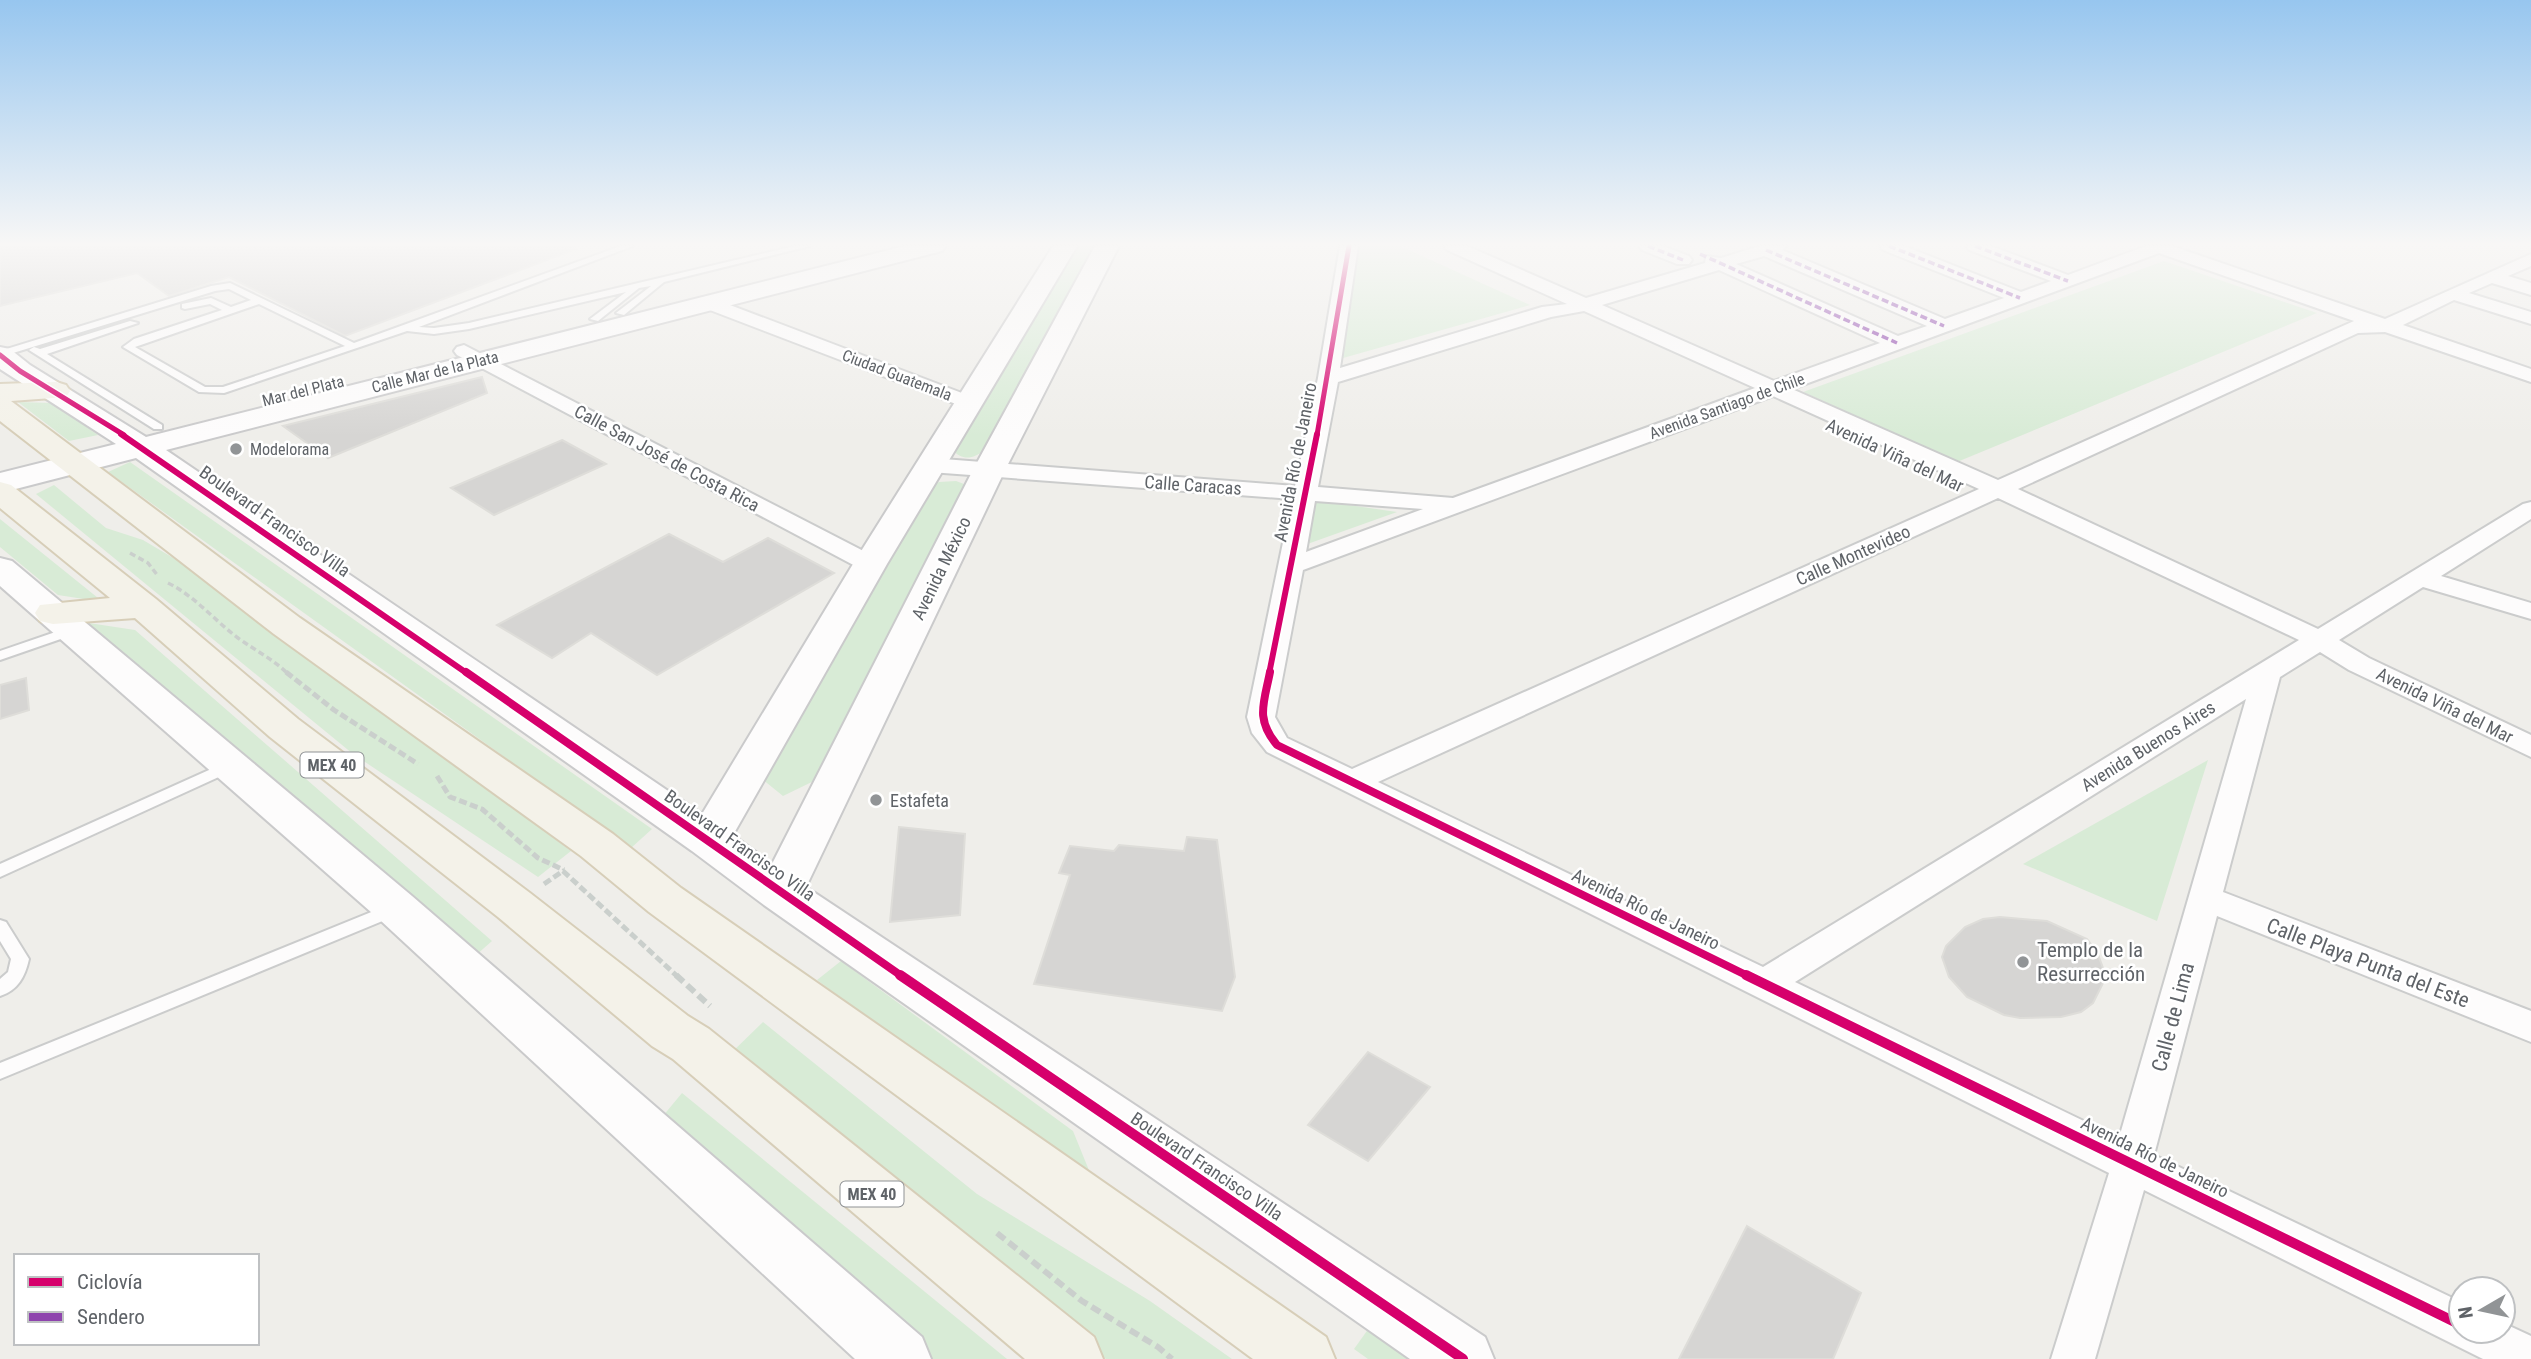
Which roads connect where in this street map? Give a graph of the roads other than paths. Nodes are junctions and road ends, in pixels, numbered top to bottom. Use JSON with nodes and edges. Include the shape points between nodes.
{"nodes":[{"id":1,"x":146,"y":309,"type":"edge"},
{"id":2,"x":177,"y":309,"type":"edge"},
{"id":3,"x":280,"y":309,"type":"edge"},
{"id":4,"x":455,"y":309,"type":"edge"},
{"id":5,"x":536,"y":309,"type":"edge"},
{"id":6,"x":615,"y":309,"type":"edge"},
{"id":7,"x":618,"y":309,"type":"edge"},
{"id":8,"x":635,"y":309,"type":"edge"},
{"id":9,"x":680,"y":309,"type":"edge"},
{"id":10,"x":726,"y":309,"type":"edge"},
{"id":11,"x":1026,"y":309,"type":"edge"},
{"id":12,"x":1074,"y":309,"type":"edge"},
{"id":13,"x":1339,"y":309,"type":"edge"},
{"id":14,"x":1552,"y":309,"type":"edge"},
{"id":15,"x":1576,"y":309,"type":"edge"},
{"id":16,"x":1830,"y":309,"type":"edge"},
{"id":17,"x":1907,"y":309,"type":"edge"},
{"id":18,"x":1989,"y":309,"type":"edge"},
{"id":19,"x":2323,"y":309,"type":"edge"},
{"id":20,"x":2378,"y":309,"type":"edge"},
{"id":21,"x":2419,"y":309,"type":"edge"},
{"id":22,"x":2504,"y":309,"type":"edge"},
{"id":23,"x":230,"y":310,"type":"edge"},
{"id":24,"x":608,"y":316,"type":"junction"},
{"id":25,"x":2531,"y":318,"type":"edge"},
{"id":26,"x":2356,"y":322,"type":"junction"},
{"id":27,"x":1944,"y":326,"type":"junction"},
{"id":28,"x":2386,"y":326,"type":"junction"},
{"id":29,"x":404,"y":328,"type":"junction"},
{"id":30,"x":1897,"y":343,"type":"junction"},
{"id":31,"x":27,"y":345,"type":"junction"},
{"id":32,"x":353,"y":346,"type":"junction"},
{"id":33,"x":39,"y":353,"type":"junction"},
{"id":34,"x":0,"y":354,"type":"edge"},
{"id":35,"x":472,"y":356,"type":"junction"},
{"id":36,"x":2531,"y":376,"type":"edge"},
{"id":37,"x":1328,"y":378,"type":"junction"},
{"id":38,"x":56,"y":391,"type":"junction"},
{"id":39,"x":1766,"y":391,"type":"junction"},
{"id":40,"x":0,"y":393,"type":"edge"},
{"id":41,"x":968,"y":402,"type":"junction"},
{"id":42,"x":0,"y":407,"type":"edge"},
{"id":43,"x":140,"y":436,"type":"junction"},
{"id":44,"x":69,"y":457,"type":"junction"},
{"id":45,"x":0,"y":465,"type":"edge"},
{"id":46,"x":930,"y":465,"type":"junction"},
{"id":47,"x":989,"y":470,"type":"junction"},
{"id":48,"x":0,"y":483,"type":"edge"},
{"id":49,"x":0,"y":492,"type":"edge"},
{"id":50,"x":1991,"y":492,"type":"junction"},
{"id":51,"x":1304,"y":493,"type":"junction"},
{"id":52,"x":1456,"y":505,"type":"junction"},
{"id":53,"x":2531,"y":509,"type":"edge"},
{"id":54,"x":870,"y":564,"type":"junction"},
{"id":55,"x":1290,"y":566,"type":"junction"},
{"id":56,"x":0,"y":568,"type":"edge"},
{"id":57,"x":2419,"y":578,"type":"junction"},
{"id":58,"x":143,"y":607,"type":"junction"},
{"id":59,"x":2531,"y":611,"type":"edge"},
{"id":60,"x":63,"y":621,"type":"junction"},
{"id":61,"x":2312,"y":643,"type":"junction"},
{"id":62,"x":0,"y":656,"type":"edge"},
{"id":63,"x":2267,"y":673,"type":"junction"},
{"id":64,"x":2531,"y":747,"type":"edge"},
{"id":65,"x":230,"y":766,"type":"junction"},
{"id":66,"x":1351,"y":782,"type":"junction"},
{"id":67,"x":708,"y":840,"type":"junction"},
{"id":68,"x":0,"y":871,"type":"edge"},
{"id":69,"x":780,"y":893,"type":"junction"},
{"id":70,"x":2205,"y":898,"type":"junction"},
{"id":71,"x":396,"y":908,"type":"junction"},
{"id":72,"x":0,"y":927,"type":"edge"},
{"id":73,"x":1764,"y":984,"type":"junction"},
{"id":74,"x":0,"y":989,"type":"edge"},
{"id":75,"x":2531,"y":1027,"type":"edge"},
{"id":76,"x":0,"y":1071,"type":"edge"},
{"id":77,"x":2132,"y":1164,"type":"junction"},
{"id":78,"x":2447,"y":1318,"type":"edge"},
{"id":79,"x":2502,"y":1345,"type":"edge"},
{"id":80,"x":893,"y":1357,"type":"edge"},
{"id":81,"x":1072,"y":1359,"type":"edge"},
{"id":82,"x":1304,"y":1359,"type":"edge"},
{"id":83,"x":1464,"y":1359,"type":"edge"},
{"id":84,"x":2073,"y":1359,"type":"edge"},
{"id":85,"x":2530,"y":1359,"type":"edge"}],
"edges":[{"from":1,"to":31,"type":"lane"},
{"from":2,"to":33,"type":"lane"},
{"from":3,"to":32,"type":"lane"},
{"from":4,"to":29,"type":"lane"},
{"from":5,"to":29,"type":"lane","via":[[450,329]]},
{"from":6,"to":24,"type":"lane"},
{"from":7,"to":24,"type":"lane"},
{"from":8,"to":24,"type":"main road"},
{"from":9,"to":35,"type":"main road","name":"Calle Mar de la Plata"},
{"from":10,"to":41,"type":"street","name":"Ciudad Guatemala"},
{"from":11,"to":41,"type":"main road"},
{"from":12,"to":47,"type":"main road","name":"Avenida México"},
{"from":13,"to":37,"type":"street","name":"Avenida Río de Janeiro"},
{"from":14,"to":37,"type":"street"},
{"from":15,"to":39,"type":"street","name":"Avenida Viña del Mar"},
{"from":16,"to":30,"type":"street"},
{"from":17,"to":27,"type":"street"},
{"from":18,"to":27,"type":"street","name":"Avenida Santiago de Chile"},
{"from":19,"to":26,"type":"street"},
{"from":20,"to":26,"type":"street","name":"Calle Montevideo"},
{"from":21,"to":28,"type":"street","name":"Calle Montevideo"},
{"from":22,"to":25,"type":"street"},
{"from":23,"to":32,"type":"lane","via":[[128,347],[203,390],[217,391]]},
{"from":24,"to":35,"type":"main road"},
{"from":26,"to":28,"type":"street"},
{"from":26,"to":50,"type":"street","name":"Calle Montevideo"},
{"from":27,"to":30,"type":"street","name":"Avenida Santiago de Chile"},
{"from":28,"to":36,"type":"street"},
{"from":29,"to":32,"type":"lane"},
{"from":30,"to":39,"type":"street","name":"Avenida Santiago de Chile"},
{"from":31,"to":33,"type":"lane"},
{"from":31,"to":34,"type":"lane"},
{"from":33,"to":43,"type":"lane"},
{"from":34,"to":38,"type":"main road","name":"Boulevard Francisco Villa"},
{"from":35,"to":43,"type":"main road","name":"Calle Mar de la Plata"},
{"from":35,"to":54,"type":"street","name":"Calle San José de Costa Rica"},
{"from":37,"to":51,"type":"street","name":"Avenida Río de Janeiro"},
{"from":38,"to":40,"type":"main road"},
{"from":38,"to":43,"type":"main road","name":"Boulevard Francisco Villa"},
{"from":39,"to":50,"type":"street","name":"Avenida Viña del Mar"},
{"from":39,"to":52,"type":"street","name":"Avenida Santiago de Chile"},
{"from":41,"to":46,"type":"main road"},
{"from":42,"to":44,"type":"main road"},
{"from":43,"to":44,"type":"main road","name":"Calle Mar de la Plata"},
{"from":43,"to":67,"type":"main road","name":"Boulevard Francisco Villa"},
{"from":44,"to":45,"type":"main road"},
{"from":44,"to":48,"type":"main road"},
{"from":44,"to":82,"type":"main road","via":[[287,626],[597,845],[665,901]]},
{"from":46,"to":47,"type":"street","name":"Calle Caracas"},
{"from":46,"to":54,"type":"main road"},
{"from":47,"to":51,"type":"street","name":"Calle Caracas"},
{"from":47,"to":69,"type":"main road","name":"Avenida México"},
{"from":49,"to":58,"type":"main road","number":"MEX 40"},
{"from":50,"to":61,"type":"street","name":"Avenida Viña del Mar"},
{"from":50,"to":66,"type":"street","name":"Calle Montevideo"},
{"from":51,"to":52,"type":"street","name":"Calle Caracas"},
{"from":51,"to":55,"type":"street","name":"Avenida Río de Janeiro"},
{"from":52,"to":55,"type":"street","name":"Avenida Santiago de Chile"},
{"from":53,"to":57,"type":"street","name":"Avenida Buenos Aires"},
{"from":54,"to":67,"type":"main road"},
{"from":55,"to":66,"type":"street","name":"Avenida Río de Janeiro","via":[[1261,717],[1277,745]]},
{"from":56,"to":60,"type":"main road"},
{"from":57,"to":59,"type":"street"},
{"from":57,"to":61,"type":"street","name":"Avenida Buenos Aires"},
{"from":58,"to":60,"type":"main road"},
{"from":58,"to":81,"type":"main road","number":"MEX 40","via":[[284,728],[691,1044]]},
{"from":60,"to":62,"type":"lane"},
{"from":60,"to":65,"type":"main road"},
{"from":61,"to":63,"type":"street","name":"Avenida Buenos Aires"},
{"from":61,"to":64,"type":"street","name":"Avenida Viña del Mar","via":[[2328,657],[2359,664]]},
{"from":63,"to":70,"type":"street","name":"Calle de Lima"},
{"from":63,"to":73,"type":"street","name":"Avenida Buenos Aires"},
{"from":65,"to":68,"type":"lane"},
{"from":65,"to":71,"type":"main road"},
{"from":66,"to":73,"type":"street","name":"Avenida Río de Janeiro"},
{"from":67,"to":69,"type":"main road","name":"Boulevard Francisco Villa"},
{"from":69,"to":83,"type":"main road","name":"Boulevard Francisco Villa"},
{"from":70,"to":75,"type":"street","name":"Calle Playa Punta del Este"},
{"from":70,"to":77,"type":"street","name":"Calle de Lima"},
{"from":71,"to":76,"type":"lane"},
{"from":71,"to":80,"type":"main road"},
{"from":72,"to":74,"type":"lane","via":[[20,959],[16,976]]},
{"from":73,"to":77,"type":"street","name":"Avenida Río de Janeiro"},
{"from":77,"to":78,"type":"street","name":"Avenida Río de Janeiro"},
{"from":77,"to":84,"type":"street","name":"Calle de Lima"},
{"from":79,"to":85,"type":"street"}]}
